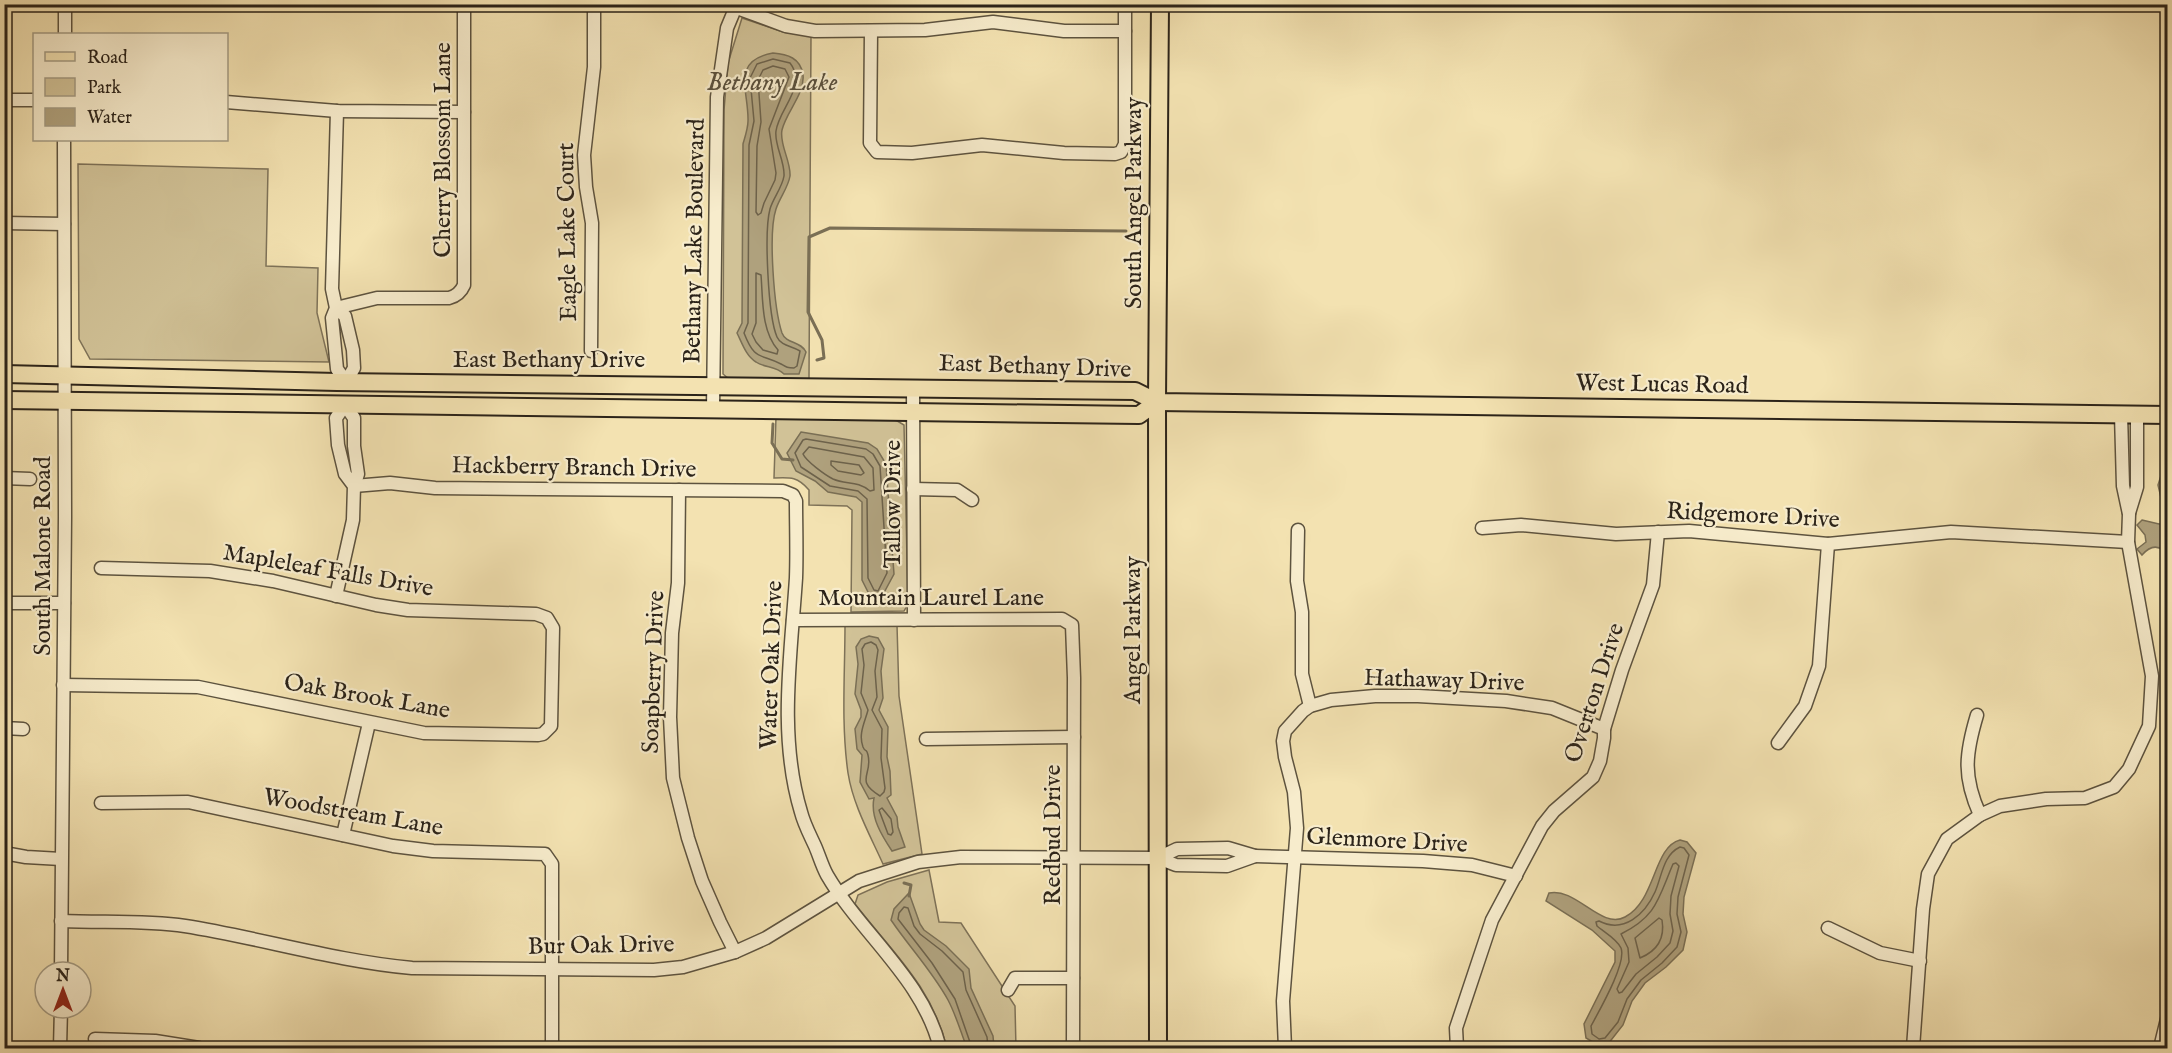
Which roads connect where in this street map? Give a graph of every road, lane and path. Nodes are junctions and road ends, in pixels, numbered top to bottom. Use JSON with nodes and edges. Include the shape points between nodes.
{"nodes":[{"id":1,"x":65,"y":4,"type":"edge"},
{"id":2,"x":464,"y":4,"type":"edge"},
{"id":3,"x":594,"y":4,"type":"edge"},
{"id":4,"x":1125,"y":4,"type":"edge"},
{"id":5,"x":1160,"y":4,"type":"edge"},
{"id":6,"x":734,"y":6,"type":"edge"},
{"id":7,"x":871,"y":31,"type":"junction"},
{"id":8,"x":1125,"y":31,"type":"junction"},
{"id":9,"x":65,"y":33,"type":"edge"},
{"id":10,"x":4,"y":100,"type":"edge"},
{"id":11,"x":33,"y":100,"type":"edge"},
{"id":12,"x":228,"y":102,"type":"edge"},
{"id":13,"x":337,"y":111,"type":"junction"},
{"id":14,"x":464,"y":112,"type":"junction"},
{"id":15,"x":64,"y":141,"type":"edge"},
{"id":16,"x":4,"y":224,"type":"edge"},
{"id":17,"x":64,"y":224,"type":"junction"},
{"id":18,"x":336,"y":308,"type":"junction"},
{"id":19,"x":591,"y":351,"type":"dead end"},
{"id":20,"x":4,"y":374,"type":"edge"},
{"id":21,"x":64,"y":375,"type":"junction"},
{"id":22,"x":346,"y":382,"type":"junction"},
{"id":23,"x":714,"y":385,"type":"junction"},
{"id":24,"x":913,"y":388,"type":"junction"},
{"id":25,"x":4,"y":400,"type":"edge"},
{"id":26,"x":64,"y":400,"type":"junction"},
{"id":27,"x":1157,"y":402,"type":"junction"},
{"id":28,"x":345,"y":405,"type":"junction"},
{"id":29,"x":713,"y":409,"type":"junction"},
{"id":30,"x":914,"y":411,"type":"junction"},
{"id":31,"x":2129,"y":414,"type":"junction"},
{"id":32,"x":2168,"y":415,"type":"edge"},
{"id":33,"x":4,"y":478,"type":"edge"},
{"id":34,"x":30,"y":479,"type":"dead end"},
{"id":35,"x":354,"y":486,"type":"junction"},
{"id":36,"x":914,"y":489,"type":"junction"},
{"id":37,"x":679,"y":490,"type":"junction"},
{"id":38,"x":793,"y":495,"type":"joint"},
{"id":39,"x":972,"y":500,"type":"dead end"},
{"id":40,"x":1482,"y":528,"type":"dead end"},
{"id":41,"x":1298,"y":530,"type":"dead end"},
{"id":42,"x":1658,"y":532,"type":"junction"},
{"id":43,"x":2128,"y":542,"type":"junction"},
{"id":44,"x":1828,"y":544,"type":"junction"},
{"id":45,"x":101,"y":568,"type":"dead end"},
{"id":46,"x":336,"y":596,"type":"junction"},
{"id":47,"x":4,"y":603,"type":"edge"},
{"id":48,"x":64,"y":603,"type":"junction"},
{"id":49,"x":547,"y":618,"type":"joint"},
{"id":50,"x":793,"y":620,"type":"junction"},
{"id":51,"x":915,"y":620,"type":"junction"},
{"id":52,"x":1069,"y":622,"type":"joint"},
{"id":53,"x":63,"y":685,"type":"junction"},
{"id":54,"x":1310,"y":706,"type":"junction"},
{"id":55,"x":1977,"y":716,"type":"dead end"},
{"id":56,"x":369,"y":723,"type":"junction"},
{"id":57,"x":4,"y":728,"type":"edge"},
{"id":58,"x":23,"y":729,"type":"dead end"},
{"id":59,"x":1604,"y":729,"type":"junction"},
{"id":60,"x":1074,"y":737,"type":"junction"},
{"id":61,"x":926,"y":739,"type":"dead end"},
{"id":62,"x":1778,"y":743,"type":"dead end"},
{"id":63,"x":101,"y":803,"type":"dead end"},
{"id":64,"x":1980,"y":815,"type":"junction"},
{"id":65,"x":343,"y":835,"type":"junction"},
{"id":66,"x":4,"y":853,"type":"edge"},
{"id":67,"x":1255,"y":856,"type":"junction"},
{"id":68,"x":1074,"y":858,"type":"junction"},
{"id":69,"x":1158,"y":858,"type":"junction"},
{"id":70,"x":1295,"y":858,"type":"junction"},
{"id":71,"x":61,"y":859,"type":"junction"},
{"id":72,"x":1516,"y":876,"type":"junction"},
{"id":73,"x":838,"y":892,"type":"junction"},
{"id":74,"x":61,"y":921,"type":"junction"},
{"id":75,"x":1828,"y":928,"type":"dead end"},
{"id":76,"x":735,"y":952,"type":"junction"},
{"id":77,"x":61,"y":960,"type":"edge"},
{"id":78,"x":1920,"y":961,"type":"junction"},
{"id":79,"x":551,"y":969,"type":"junction"},
{"id":80,"x":1073,"y":978,"type":"junction"},
{"id":81,"x":1008,"y":990,"type":"dead end"},
{"id":82,"x":2168,"y":1015,"type":"edge"},
{"id":83,"x":61,"y":1020,"type":"edge"},
{"id":84,"x":95,"y":1039,"type":"dead end"},
{"id":85,"x":60,"y":1048,"type":"edge"},
{"id":86,"x":199,"y":1048,"type":"edge"},
{"id":87,"x":552,"y":1048,"type":"edge"},
{"id":88,"x":940,"y":1048,"type":"edge"},
{"id":89,"x":1073,"y":1048,"type":"edge"},
{"id":90,"x":1158,"y":1048,"type":"edge"},
{"id":91,"x":1285,"y":1048,"type":"edge"},
{"id":92,"x":1457,"y":1048,"type":"edge"},
{"id":93,"x":1913,"y":1048,"type":"edge"},
{"id":94,"x":2163,"y":1048,"type":"edge"}],
"edges":[{"from":1,"to":9,"type":"street"},
{"from":2,"to":14,"type":"street","name":"Cherry Blossom Lane"},
{"from":3,"to":19,"type":"street","name":"Eagle Lake Court","via":[[594,67],[584,155],[592,223]]},
{"from":4,"to":8,"type":"street"},
{"from":5,"to":27,"type":"main road","name":"South Angel Parkway"},
{"from":6,"to":7,"type":"street","via":[[801,29]]},
{"from":6,"to":23,"type":"street","name":"Bethany Lake Boulevard","via":[[717,97]]},
{"from":7,"to":8,"type":"street","via":[[993,22],[1064,31]]},
{"from":7,"to":8,"type":"street","via":[[870,143],[877,152],[912,153],[982,145],[1115,154],[1125,144]]},
{"from":10,"to":11,"type":"street"},
{"from":12,"to":13,"type":"street"},
{"from":13,"to":14,"type":"street"},
{"from":13,"to":18,"type":"street","via":[[332,289]]},
{"from":14,"to":18,"type":"street","name":"Cherry Blossom Lane","via":[[464,285],[459,294],[449,298],[377,298]]},
{"from":15,"to":17,"type":"street","name":"South Malone Road"},
{"from":16,"to":17,"type":"street"},
{"from":17,"to":21,"type":"street","name":"South Malone Road"},
{"from":18,"to":22,"type":"street","via":[[332,318],[337,369]]},
{"from":20,"to":21,"type":"main road","name":"East Bethany Drive"},
{"from":21,"to":22,"type":"main road","name":"East Bethany Drive"},
{"from":21,"to":26,"type":"street","name":"South Malone Road"},
{"from":22,"to":23,"type":"main road","name":"East Bethany Drive"},
{"from":22,"to":28,"type":"main road"},
{"from":23,"to":24,"type":"main road","name":"East Bethany Drive"},
{"from":23,"to":29,"type":"street","name":"Bethany Lake Boulevard"},
{"from":24,"to":27,"type":"main road","name":"East Bethany Drive","via":[[1135,391]]},
{"from":24,"to":30,"type":"street","name":"Tallow Drive"},
{"from":25,"to":26,"type":"main road","name":"East Bethany Drive"},
{"from":26,"to":28,"type":"main road","name":"East Bethany Drive"},
{"from":26,"to":48,"type":"street","name":"South Malone Road"},
{"from":27,"to":30,"type":"main road","name":"East Bethany Drive","via":[[1139,415]]},
{"from":27,"to":31,"type":"main road","name":"West Lucas Road"},
{"from":27,"to":69,"type":"main road","name":"Angel Parkway"},
{"from":28,"to":29,"type":"main road","name":"East Bethany Drive"},
{"from":28,"to":35,"type":"street","via":[[336,418],[338,445],[345,474]]},
{"from":29,"to":30,"type":"main road","name":"East Bethany Drive"},
{"from":30,"to":36,"type":"street","name":"Tallow Drive"},
{"from":31,"to":32,"type":"main road","name":"West Lucas Road"},
{"from":31,"to":43,"type":"street","via":[[2137,487],[2129,514]]},
{"from":33,"to":34,"type":"street"},
{"from":35,"to":37,"type":"street","name":"Hackberry Branch Drive","via":[[390,483],[435,488]]},
{"from":35,"to":46,"type":"street","via":[[353,520]]},
{"from":36,"to":39,"type":"street","via":[[957,490]]},
{"from":36,"to":51,"type":"street","name":"Tallow Drive"},
{"from":37,"to":38,"type":"street","name":"Hackberry Branch Drive","via":[[786,491]]},
{"from":37,"to":76,"type":"street","name":"Soapberry Drive","via":[[670,717],[673,778],[702,881]]},
{"from":38,"to":50,"type":"street","name":"Water Oak Drive"},
{"from":40,"to":42,"type":"street","name":"Ridgemore Drive","via":[[1521,525],[1616,534]]},
{"from":41,"to":54,"type":"street","via":[[1302,674]]},
{"from":42,"to":44,"type":"street","name":"Ridgemore Drive","via":[[1689,531]]},
{"from":42,"to":59,"type":"street","name":"Overton Drive","via":[[1653,585]]},
{"from":43,"to":44,"type":"street","name":"Ridgemore Drive","via":[[1951,532]]},
{"from":43,"to":64,"type":"street","via":[[2152,676],[2149,726],[2130,769],[2114,787],[2085,798],[2035,801]]},
{"from":44,"to":62,"type":"street","via":[[1819,666],[1804,706]]},
{"from":45,"to":46,"type":"street","name":"Mapleleaf Falls Drive","via":[[210,571]]},
{"from":46,"to":49,"type":"street","name":"Mapleleaf Falls Drive","via":[[408,610],[536,614]]},
{"from":47,"to":48,"type":"street"},
{"from":48,"to":53,"type":"street","name":"South Malone Road"},
{"from":49,"to":56,"type":"street","name":"Oak Brook Lane","via":[[553,628],[553,721],[543,734],[424,733]]},
{"from":50,"to":51,"type":"street","name":"Mountain Laurel Lane"},
{"from":50,"to":73,"type":"street","name":"Water Oak Drive","via":[[788,700],[791,766],[801,813]]},
{"from":51,"to":52,"type":"street","name":"Mountain Laurel Lane"},
{"from":52,"to":60,"type":"street","name":"Redbud Drive","via":[[1074,629]]},
{"from":53,"to":56,"type":"street","name":"Oak Brook Lane","via":[[198,687]]},
{"from":53,"to":71,"type":"street","name":"South Malone Road"},
{"from":54,"to":59,"type":"street","name":"Hathaway Drive","via":[[1375,696],[1506,700],[1552,708]]},
{"from":54,"to":70,"type":"street","via":[[1286,731],[1283,741],[1294,792]]},
{"from":55,"to":64,"type":"street","via":[[1966,759],[1970,794]]},
{"from":56,"to":65,"type":"street"},
{"from":57,"to":58,"type":"street"},
{"from":59,"to":72,"type":"street","name":"Overton Drive","via":[[1600,761],[1593,777],[1542,826]]},
{"from":60,"to":61,"type":"street"},
{"from":60,"to":68,"type":"street","name":"Redbud Drive"},
{"from":63,"to":65,"type":"street","name":"Woodstream Lane","via":[[188,802]]},
{"from":64,"to":78,"type":"street","via":[[1947,838],[1928,874]]},
{"from":65,"to":79,"type":"street","name":"Woodstream Lane","via":[[433,851],[545,854],[552,864]]},
{"from":66,"to":71,"type":"street"},
{"from":67,"to":69,"type":"street","name":"Glenmore Drive","via":[[1227,866],[1176,865]]},
{"from":67,"to":69,"type":"street","name":"Glenmore Drive","via":[[1228,848],[1177,849]]},
{"from":67,"to":70,"type":"street","name":"Glenmore Drive"},
{"from":68,"to":69,"type":"street","name":"Bur Oak Drive"},
{"from":68,"to":73,"type":"street","name":"Bur Oak Drive","via":[[961,857],[918,862],[880,872]]},
{"from":68,"to":80,"type":"street","name":"Redbud Drive"},
{"from":69,"to":90,"type":"main road","name":"Angel Parkway"},
{"from":70,"to":72,"type":"street","name":"Glenmore Drive","via":[[1423,861],[1472,865]]},
{"from":70,"to":91,"type":"street","via":[[1283,1001]]},
{"from":71,"to":74,"type":"street","name":"South Malone Road"},
{"from":72,"to":92,"type":"street","name":"Overton Drive","via":[[1492,920],[1456,1028]]},
{"from":73,"to":76,"type":"street","name":"Bur Oak Drive","via":[[766,938]]},
{"from":73,"to":88,"type":"street","name":"Water Oak Drive","via":[[902,972],[926,1010]]},
{"from":74,"to":77,"type":"street","name":"South Malone Road"},
{"from":74,"to":79,"type":"street","name":"Bur Oak Drive","via":[[185,926],[372,965]]},
{"from":75,"to":78,"type":"street","via":[[1880,953]]},
{"from":76,"to":79,"type":"street","name":"Bur Oak Drive","via":[[683,967],[654,970]]},
{"from":78,"to":93,"type":"street"},
{"from":79,"to":87,"type":"street","name":"Woodstream Lane"},
{"from":80,"to":81,"type":"street","via":[[1015,978]]},
{"from":80,"to":89,"type":"street","name":"Redbud Drive"},
{"from":82,"to":94,"type":"street"},
{"from":83,"to":85,"type":"street"},
{"from":84,"to":86,"type":"street","via":[[155,1041]]}]}
